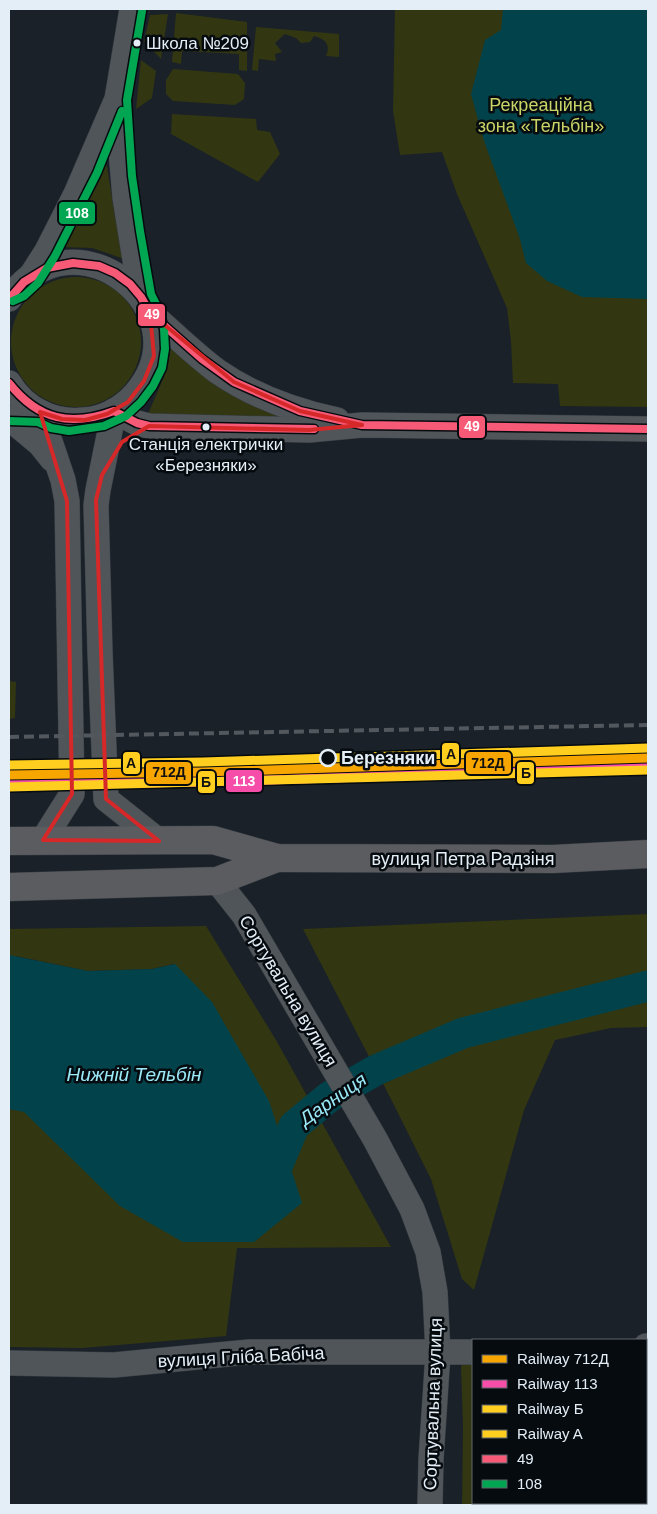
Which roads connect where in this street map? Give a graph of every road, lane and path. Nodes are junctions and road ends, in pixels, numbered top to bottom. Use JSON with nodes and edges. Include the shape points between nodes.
{"nodes":[{"id":1,"x":132,"y":9,"type":"edge"},
{"id":2,"x":116,"y":99,"type":"junction"},
{"id":3,"x":17,"y":289,"type":"edge"},
{"id":4,"x":145,"y":305,"type":"junction"},
{"id":5,"x":9,"y":383,"type":"edge"},
{"id":6,"x":9,"y":411,"type":"edge"},
{"id":7,"x":114,"y":411,"type":"junction"},
{"id":8,"x":40,"y":412,"type":"junction"},
{"id":9,"x":9,"y":418,"type":"edge"},
{"id":10,"x":362,"y":425,"type":"junction"},
{"id":11,"x":150,"y":426,"type":"junction"},
{"id":12,"x":648,"y":429,"type":"edge"},
{"id":13,"x":61,"y":474,"type":"junction"},
{"id":14,"x":99,"y":484,"type":"junction"},
{"id":15,"x":43,"y":840,"type":"junction"},
{"id":16,"x":9,"y":841,"type":"edge"},
{"id":17,"x":159,"y":841,"type":"junction"},
{"id":18,"x":648,"y":854,"type":"edge"},
{"id":19,"x":277,"y":858,"type":"junction"},
{"id":20,"x":217,"y":881,"type":"junction"},
{"id":21,"x":9,"y":887,"type":"edge"},
{"id":22,"x":472,"y":1352,"type":"edge"},
{"id":23,"x":438,"y":1353,"type":"junction"},
{"id":24,"x":9,"y":1363,"type":"edge"},
{"id":25,"x":430,"y":1505,"type":"edge"}],
"edges":[{"from":1,"to":2,"type":"street"},
{"from":2,"to":3,"type":"street","via":[[76,194],[47,251]]},
{"from":2,"to":4,"type":"street","via":[[125,198]]},
{"from":3,"to":4,"type":"street","via":[[55,265],[91,264],[116,273],[130,284]]},
{"from":4,"to":7,"type":"street","via":[[154,330],[155,348],[149,373],[134,396]]},
{"from":4,"to":10,"type":"street","via":[[202,359],[234,382],[300,411]]},
{"from":5,"to":8,"type":"street","via":[[21,398]]},
{"from":6,"to":8,"type":"street"},
{"from":7,"to":8,"type":"street","via":[[77,421]]},
{"from":7,"to":11,"type":"street"},
{"from":7,"to":14,"type":"street"},
{"from":8,"to":13,"type":"street"},
{"from":9,"to":13,"type":"street","via":[[40,444]]},
{"from":10,"to":11,"type":"street","via":[[309,430]]},
{"from":10,"to":12,"type":"street"},
{"from":11,"to":14,"type":"street","via":[[122,442]]},
{"from":13,"to":15,"type":"street","via":[[68,514],[72,794]]},
{"from":14,"to":17,"type":"street","via":[[96,512],[106,799]]},
{"from":15,"to":16,"type":"main road","name":"вулиця Петра Радзіня"},
{"from":15,"to":17,"type":"main road","name":"вулиця Петра Радзіня"},
{"from":17,"to":19,"type":"main road","name":"вулиця Петра Радзіня","via":[[213,840]]},
{"from":18,"to":19,"type":"main road","name":"вулиця Петра Радзіня","via":[[553,859]]},
{"from":19,"to":20,"type":"main road","name":"вулиця Петра Радзіня"},
{"from":20,"to":21,"type":"main road","name":"вулиця Петра Радзіня"},
{"from":20,"to":23,"type":"street","name":"Сортувальна вулиця","via":[[244,915],[375,1139],[412,1209],[428,1252],[435,1292]]},
{"from":22,"to":23,"type":"street","name":"вулиця Гліба Бабіча"},
{"from":23,"to":24,"type":"street","name":"вулиця Гліба Бабіча","via":[[250,1352],[114,1365]]},
{"from":23,"to":25,"type":"street","name":"Сортувальна вулиця"}]}
